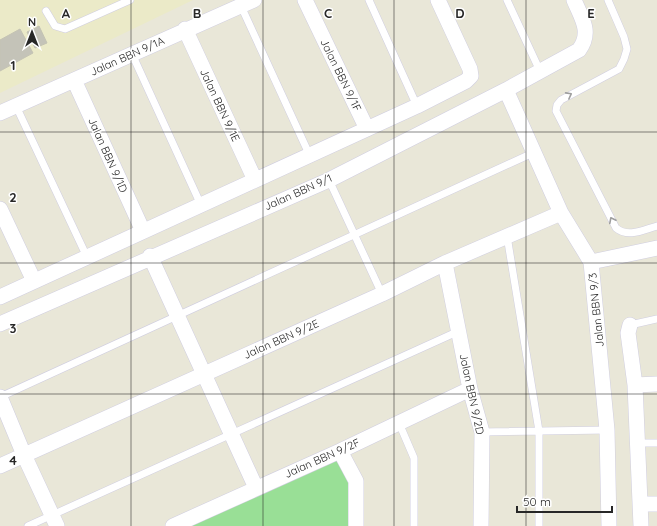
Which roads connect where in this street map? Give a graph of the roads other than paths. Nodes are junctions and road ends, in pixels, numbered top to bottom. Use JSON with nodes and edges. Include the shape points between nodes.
{"nodes":[{"id":1,"x":130,"y":0,"type":"edge"},
{"id":2,"x":305,"y":0,"type":"edge"},
{"id":3,"x":369,"y":0,"type":"edge"},
{"id":4,"x":438,"y":0,"type":"edge"},
{"id":5,"x":507,"y":0,"type":"edge"},
{"id":6,"x":574,"y":0,"type":"edge"},
{"id":7,"x":608,"y":0,"type":"edge"},
{"id":8,"x":247,"y":3,"type":"edge"},
{"id":9,"x":46,"y":11,"type":"dead end"},
{"id":10,"x":185,"y":29,"type":"junction"},
{"id":11,"x":132,"y":54,"type":"junction"},
{"id":12,"x":540,"y":71,"type":"junction"},
{"id":13,"x":74,"y":80,"type":"junction"},
{"id":14,"x":506,"y":90,"type":"junction"},
{"id":15,"x":16,"y":106,"type":"junction"},
{"id":16,"x":417,"y":106,"type":"junction"},
{"id":17,"x":0,"y":113,"type":"edge"},
{"id":18,"x":367,"y":129,"type":"junction"},
{"id":19,"x":535,"y":152,"type":"junction"},
{"id":20,"x":310,"y":156,"type":"junction"},
{"id":21,"x":256,"y":180,"type":"junction"},
{"id":22,"x":329,"y":180,"type":"junction"},
{"id":23,"x":200,"y":205,"type":"junction"},
{"id":24,"x":0,"y":209,"type":"edge"},
{"id":25,"x":562,"y":213,"type":"junction"},
{"id":26,"x":657,"y":226,"type":"edge"},
{"id":27,"x":143,"y":231,"type":"junction"},
{"id":28,"x":354,"y":235,"type":"junction"},
{"id":29,"x":506,"y":236,"type":"junction"},
{"id":30,"x":657,"y":248,"type":"edge"},
{"id":31,"x":150,"y":256,"type":"junction"},
{"id":32,"x":87,"y":257,"type":"junction"},
{"id":33,"x":591,"y":262,"type":"junction"},
{"id":34,"x":446,"y":263,"type":"junction"},
{"id":35,"x":34,"y":282,"type":"junction"},
{"id":36,"x":382,"y":294,"type":"junction"},
{"id":37,"x":0,"y":298,"type":"edge"},
{"id":38,"x":177,"y":316,"type":"junction"},
{"id":39,"x":657,"y":318,"type":"edge"},
{"id":40,"x":0,"y":324,"type":"edge"},
{"id":41,"x":630,"y":325,"type":"joint"},
{"id":42,"x":459,"y":331,"type":"junction"},
{"id":43,"x":204,"y":374,"type":"junction"},
{"id":44,"x":657,"y":384,"type":"edge"},
{"id":45,"x":635,"y":385,"type":"junction"},
{"id":46,"x":470,"y":389,"type":"junction"},
{"id":47,"x":0,"y":397,"type":"edge"},
{"id":48,"x":399,"y":423,"type":"junction"},
{"id":49,"x":607,"y":430,"type":"junction"},
{"id":50,"x":539,"y":431,"type":"junction"},
{"id":51,"x":482,"y":432,"type":"junction"},
{"id":52,"x":231,"y":433,"type":"junction"},
{"id":53,"x":638,"y":443,"type":"junction"},
{"id":54,"x":657,"y":443,"type":"edge"},
{"id":55,"x":340,"y":451,"type":"junction"},
{"id":56,"x":24,"y":455,"type":"junction"},
{"id":57,"x":0,"y":466,"type":"edge"},
{"id":58,"x":256,"y":488,"type":"junction"},
{"id":59,"x":640,"y":504,"type":"junction"},
{"id":60,"x":657,"y":504,"type":"edge"},
{"id":61,"x":54,"y":521,"type":"edge"},
{"id":62,"x":28,"y":526,"type":"edge"},
{"id":63,"x":173,"y":526,"type":"edge"},
{"id":64,"x":356,"y":526,"type":"edge"},
{"id":65,"x":414,"y":526,"type":"edge"},
{"id":66,"x":482,"y":526,"type":"edge"},
{"id":67,"x":539,"y":526,"type":"edge"},
{"id":68,"x":610,"y":526,"type":"edge"},
{"id":69,"x":641,"y":526,"type":"edge"}],
"edges":[{"from":1,"to":9,"type":"lane","via":[[65,29],[55,26]]},
{"from":2,"to":18,"type":"street","name":"Jalan BBN 9/1F"},
{"from":3,"to":16,"type":"lane"},
{"from":4,"to":16,"type":"street","via":[[471,76]]},
{"from":5,"to":12,"type":"lane"},
{"from":6,"to":12,"type":"street","name":"Jalan BBN 9/1","via":[[586,30],[585,41],[579,50]]},
{"from":26,"to":7,"type":"lane","one_way":true,"via":[[629,234],[622,233],[616,228],[556,111],[561,100],[619,69],[624,60],[627,49],[624,37]]},
{"from":8,"to":10,"type":"street","name":"Jalan BBN 9/1A"},
{"from":8,"to":20,"type":"lane"},
{"from":10,"to":11,"type":"street","name":"Jalan BBN 9/1A"},
{"from":10,"to":21,"type":"street","name":"Jalan BBN 9/1E"},
{"from":11,"to":13,"type":"street","name":"Jalan BBN 9/1A"},
{"from":11,"to":23,"type":"lane"},
{"from":12,"to":14,"type":"street","name":"Jalan BBN 9/1"},
{"from":13,"to":15,"type":"street","name":"Jalan BBN 9/1A"},
{"from":13,"to":27,"type":"street","name":"Jalan BBN 9/1D"},
{"from":14,"to":19,"type":"street","name":"Jalan BBN 9/3"},
{"from":14,"to":22,"type":"street","name":"Jalan BBN 9/1"},
{"from":15,"to":17,"type":"street","name":"Jalan BBN 9/1A"},
{"from":15,"to":32,"type":"lane"},
{"from":16,"to":18,"type":"street"},
{"from":18,"to":20,"type":"street"},
{"from":19,"to":25,"type":"street","name":"Jalan BBN 9/3"},
{"from":19,"to":28,"type":"lane"},
{"from":20,"to":21,"type":"street"},
{"from":21,"to":23,"type":"street"},
{"from":22,"to":28,"type":"lane"},
{"from":22,"to":31,"type":"street","name":"Jalan BBN 9/1"},
{"from":23,"to":27,"type":"street"},
{"from":24,"to":35,"type":"street"},
{"from":25,"to":29,"type":"street","name":"Jalan BBN 9/2E"},
{"from":25,"to":33,"type":"street","name":"Jalan BBN 9/3"},
{"from":27,"to":32,"type":"street"},
{"from":28,"to":36,"type":"lane"},
{"from":28,"to":38,"type":"lane"},
{"from":29,"to":34,"type":"street","name":"Jalan BBN 9/2E"},
{"from":29,"to":50,"type":"lane"},
{"from":30,"to":33,"type":"street"},
{"from":31,"to":38,"type":"street"},
{"from":31,"to":40,"type":"street","name":"Jalan BBN 9/1"},
{"from":32,"to":35,"type":"street"},
{"from":33,"to":49,"type":"street","name":"Jalan BBN 9/3"},
{"from":34,"to":36,"type":"street","name":"Jalan BBN 9/2E"},
{"from":34,"to":42,"type":"street","name":"Jalan BBN 9/2D"},
{"from":35,"to":37,"type":"street"},
{"from":36,"to":43,"type":"street","name":"Jalan BBN 9/2E"},
{"from":38,"to":43,"type":"street"},
{"from":38,"to":47,"type":"lane"},
{"from":39,"to":41,"type":"lane"},
{"from":41,"to":45,"type":"street","via":[[628,333]]},
{"from":42,"to":46,"type":"street","name":"Jalan BBN 9/2D"},
{"from":42,"to":52,"type":"lane"},
{"from":43,"to":52,"type":"street"},
{"from":43,"to":56,"type":"street","name":"Jalan BBN 9/2E"},
{"from":44,"to":45,"type":"street"},
{"from":45,"to":53,"type":"street"},
{"from":46,"to":48,"type":"street","name":"Jalan BBN 9/2F"},
{"from":46,"to":51,"type":"street","name":"Jalan BBN 9/2D"},
{"from":47,"to":56,"type":"street"},
{"from":48,"to":55,"type":"street","name":"Jalan BBN 9/2F"},
{"from":48,"to":65,"type":"lane","via":[[414,458]]},
{"from":49,"to":50,"type":"lane"},
{"from":49,"to":68,"type":"street","name":"Jalan BBN 9/3"},
{"from":50,"to":51,"type":"lane"},
{"from":50,"to":67,"type":"lane"},
{"from":51,"to":66,"type":"street","name":"Jalan BBN 9/2D"},
{"from":52,"to":58,"type":"street"},
{"from":52,"to":61,"type":"lane"},
{"from":53,"to":54,"type":"lane"},
{"from":53,"to":59,"type":"street"},
{"from":55,"to":58,"type":"street","name":"Jalan BBN 9/2F"},
{"from":55,"to":64,"type":"street","via":[[356,480]]},
{"from":56,"to":57,"type":"street","name":"Jalan BBN 9/2E"},
{"from":56,"to":61,"type":"street"},
{"from":58,"to":63,"type":"street","name":"Jalan BBN 9/2F"},
{"from":59,"to":60,"type":"street"},
{"from":59,"to":69,"type":"street"},
{"from":61,"to":62,"type":"lane"}]}
